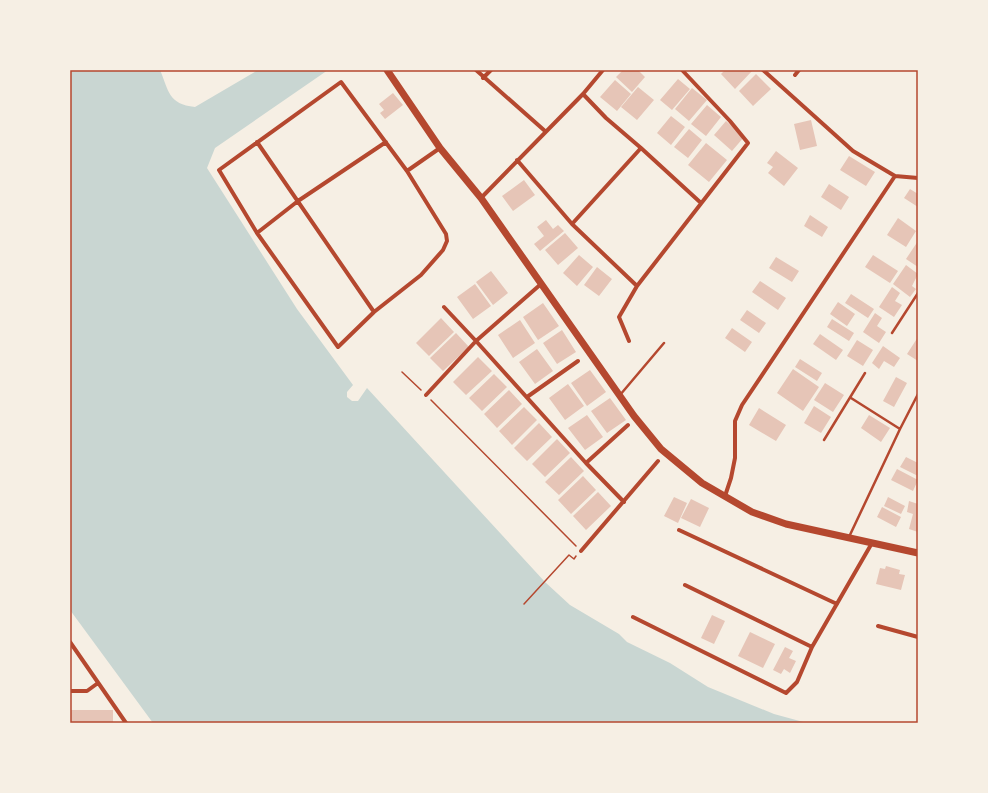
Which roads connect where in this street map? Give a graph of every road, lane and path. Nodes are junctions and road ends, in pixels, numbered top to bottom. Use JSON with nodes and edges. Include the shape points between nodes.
{"nodes":[{"id":1,"x":387,"y":70,"type":"edge"},
{"id":2,"x":476,"y":70,"type":"edge"},
{"id":3,"x":491,"y":70,"type":"edge"},
{"id":4,"x":603,"y":70,"type":"edge"},
{"id":5,"x":682,"y":70,"type":"edge"},
{"id":6,"x":763,"y":70,"type":"edge"},
{"id":7,"x":799,"y":70,"type":"edge"},
{"id":8,"x":795,"y":75,"type":"dead end"},
{"id":9,"x":483,"y":78,"type":"junction"},
{"id":10,"x":582,"y":94,"type":"junction"},
{"id":11,"x":545,"y":131,"type":"junction"},
{"id":12,"x":257,"y":142,"type":"junction"},
{"id":13,"x":386,"y":142,"type":"junction"},
{"id":14,"x":440,"y":148,"type":"junction"},
{"id":15,"x":641,"y":148,"type":"junction"},
{"id":16,"x":517,"y":160,"type":"junction"},
{"id":17,"x":407,"y":171,"type":"junction"},
{"id":18,"x":895,"y":176,"type":"junction"},
{"id":19,"x":918,"y":178,"type":"edge"},
{"id":20,"x":481,"y":198,"type":"junction"},
{"id":21,"x":298,"y":201,"type":"junction"},
{"id":22,"x":701,"y":203,"type":"junction"},
{"id":23,"x":572,"y":224,"type":"junction"},
{"id":24,"x":257,"y":233,"type":"junction"},
{"id":25,"x":541,"y":284,"type":"junction"},
{"id":26,"x":637,"y":286,"type":"junction"},
{"id":27,"x":918,"y":293,"type":"edge"},
{"id":28,"x":444,"y":307,"type":"dead end"},
{"id":29,"x":374,"y":312,"type":"junction"},
{"id":30,"x":892,"y":333,"type":"dead end"},
{"id":31,"x":476,"y":341,"type":"junction"},
{"id":32,"x":629,"y":341,"type":"dead end"},
{"id":33,"x":664,"y":343,"type":"dead end"},
{"id":34,"x":578,"y":361,"type":"dead end"},
{"id":35,"x":402,"y":372,"type":"dead end"},
{"id":36,"x":865,"y":373,"type":"dead end"},
{"id":37,"x":918,"y":394,"type":"edge"},
{"id":38,"x":426,"y":395,"type":"junction"},
{"id":39,"x":620,"y":395,"type":"junction"},
{"id":40,"x":527,"y":397,"type":"junction"},
{"id":41,"x":851,"y":398,"type":"junction"},
{"id":42,"x":628,"y":425,"type":"dead end"},
{"id":43,"x":900,"y":429,"type":"junction"},
{"id":44,"x":824,"y":440,"type":"dead end"},
{"id":45,"x":658,"y":461,"type":"dead end"},
{"id":46,"x":586,"y":463,"type":"junction"},
{"id":47,"x":725,"y":497,"type":"junction"},
{"id":48,"x":624,"y":502,"type":"junction"},
{"id":49,"x":679,"y":530,"type":"dead end"},
{"id":50,"x":848,"y":538,"type":"junction"},
{"id":51,"x":872,"y":542,"type":"junction"},
{"id":52,"x":581,"y":551,"type":"junction"},
{"id":53,"x":918,"y":553,"type":"edge"},
{"id":54,"x":685,"y":585,"type":"dead end"},
{"id":55,"x":524,"y":604,"type":"dead end"},
{"id":56,"x":837,"y":604,"type":"junction"},
{"id":57,"x":633,"y":617,"type":"dead end"},
{"id":58,"x":878,"y":626,"type":"dead end"},
{"id":59,"x":918,"y":637,"type":"edge"},
{"id":60,"x":70,"y":642,"type":"edge"},
{"id":61,"x":812,"y":647,"type":"junction"},
{"id":62,"x":98,"y":683,"type":"junction"},
{"id":63,"x":70,"y":691,"type":"edge"},
{"id":64,"x":126,"y":723,"type":"edge"}],
"edges":[{"from":1,"to":14,"type":"main road"},
{"from":2,"to":9,"type":"street"},
{"from":3,"to":9,"type":"street"},
{"from":4,"to":10,"type":"street"},
{"from":5,"to":22,"type":"street","via":[[748,143]]},
{"from":6,"to":18,"type":"street","via":[[853,151]]},
{"from":7,"to":8,"type":"street"},
{"from":9,"to":11,"type":"street"},
{"from":10,"to":11,"type":"street"},
{"from":10,"to":15,"type":"street"},
{"from":11,"to":16,"type":"street"},
{"from":12,"to":13,"type":"street","via":[[341,82]]},
{"from":12,"to":21,"type":"street"},
{"from":12,"to":24,"type":"street","via":[[219,170]]},
{"from":13,"to":17,"type":"street"},
{"from":13,"to":21,"type":"street"},
{"from":14,"to":17,"type":"street"},
{"from":14,"to":20,"type":"main road"},
{"from":15,"to":22,"type":"street"},
{"from":15,"to":23,"type":"street"},
{"from":16,"to":20,"type":"street"},
{"from":16,"to":23,"type":"street"},
{"from":17,"to":29,"type":"street","via":[[446,234],[446,241],[443,250],[421,275]]},
{"from":18,"to":19,"type":"street"},
{"from":18,"to":47,"type":"street","via":[[742,404],[735,421],[735,458]]},
{"from":20,"to":25,"type":"main road"},
{"from":21,"to":24,"type":"street"},
{"from":21,"to":29,"type":"street"},
{"from":22,"to":26,"type":"street"},
{"from":23,"to":26,"type":"street"},
{"from":24,"to":29,"type":"street","via":[[338,347]]},
{"from":25,"to":31,"type":"street"},
{"from":25,"to":39,"type":"main road"},
{"from":26,"to":32,"type":"street","via":[[619,317]]},
{"from":27,"to":30,"type":"lane"},
{"from":28,"to":31,"type":"street"},
{"from":31,"to":38,"type":"street"},
{"from":31,"to":40,"type":"street"},
{"from":33,"to":39,"type":"lane"},
{"from":34,"to":40,"type":"street"},
{"from":35,"to":38,"type":"path"},
{"from":36,"to":41,"type":"lane"},
{"from":37,"to":43,"type":"lane"},
{"from":38,"to":52,"type":"path"},
{"from":39,"to":47,"type":"main road","via":[[662,450],[702,483]]},
{"from":40,"to":46,"type":"street"},
{"from":41,"to":43,"type":"lane"},
{"from":41,"to":44,"type":"lane"},
{"from":42,"to":46,"type":"street"},
{"from":43,"to":50,"type":"lane"},
{"from":45,"to":48,"type":"street"},
{"from":46,"to":48,"type":"street"},
{"from":47,"to":50,"type":"main road","via":[[752,512],[786,524]]},
{"from":48,"to":52,"type":"street"},
{"from":49,"to":56,"type":"street"},
{"from":50,"to":51,"type":"main road"},
{"from":51,"to":53,"type":"main road"},
{"from":51,"to":56,"type":"street"},
{"from":52,"to":55,"type":"path","via":[[574,559],[569,555]]},
{"from":54,"to":61,"type":"street"},
{"from":56,"to":61,"type":"street"},
{"from":57,"to":61,"type":"street","via":[[786,693],[797,682]]},
{"from":58,"to":59,"type":"street"},
{"from":60,"to":62,"type":"street"},
{"from":62,"to":63,"type":"street","via":[[87,691]]},
{"from":62,"to":64,"type":"street"}]}
